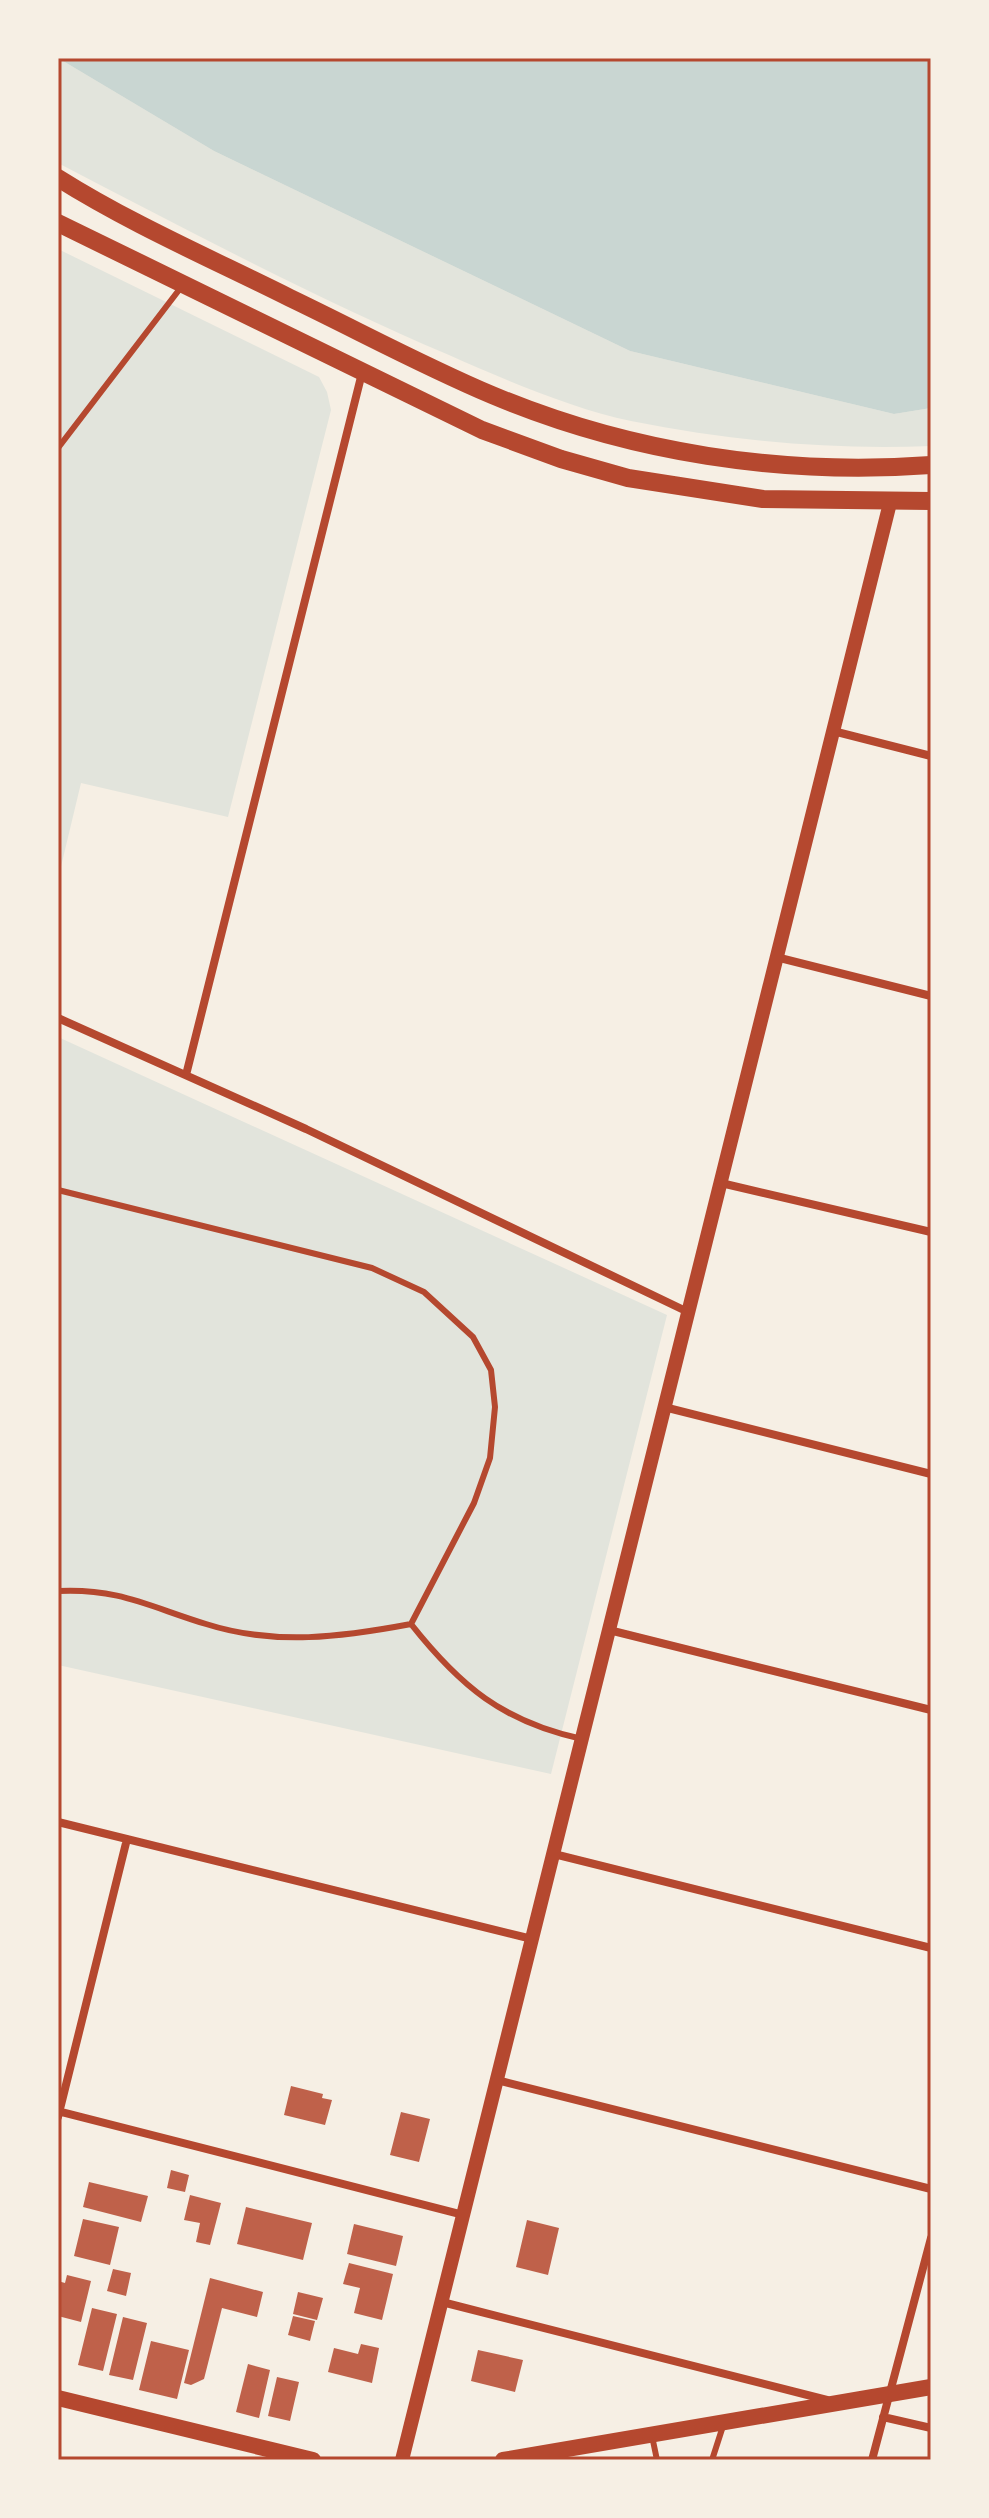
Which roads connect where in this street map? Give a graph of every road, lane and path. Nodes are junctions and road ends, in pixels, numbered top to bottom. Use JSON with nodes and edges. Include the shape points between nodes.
{"nodes":[{"id":1,"x":58,"y":180,"type":"edge"},
{"id":2,"x":58,"y":223,"type":"edge"},
{"id":3,"x":183,"y":285,"type":"junction"},
{"id":4,"x":362,"y":373,"type":"junction"},
{"id":5,"x":58,"y":448,"type":"edge"},
{"id":6,"x":931,"y":465,"type":"edge"},
{"id":7,"x":931,"y":501,"type":"edge"},
{"id":8,"x":890,"y":503,"type":"junction"},
{"id":9,"x":833,"y":731,"type":"junction"},
{"id":10,"x":931,"y":756,"type":"edge"},
{"id":11,"x":776,"y":957,"type":"junction"},
{"id":12,"x":931,"y":996,"type":"edge"},
{"id":13,"x":58,"y":1018,"type":"edge"},
{"id":14,"x":186,"y":1075,"type":"junction"},
{"id":15,"x":721,"y":1183,"type":"junction"},
{"id":16,"x":58,"y":1190,"type":"edge"},
{"id":17,"x":931,"y":1232,"type":"edge"},
{"id":18,"x":688,"y":1312,"type":"junction"},
{"id":19,"x":664,"y":1407,"type":"junction"},
{"id":20,"x":931,"y":1474,"type":"edge"},
{"id":21,"x":58,"y":1591,"type":"edge"},
{"id":22,"x":411,"y":1624,"type":"junction"},
{"id":23,"x":609,"y":1630,"type":"junction"},
{"id":24,"x":931,"y":1710,"type":"edge"},
{"id":25,"x":582,"y":1739,"type":"junction"},
{"id":26,"x":58,"y":1822,"type":"edge"},
{"id":27,"x":127,"y":1839,"type":"junction"},
{"id":28,"x":554,"y":1854,"type":"junction"},
{"id":29,"x":532,"y":1939,"type":"junction"},
{"id":30,"x":931,"y":1948,"type":"edge"},
{"id":31,"x":497,"y":2080,"type":"junction"},
{"id":32,"x":58,"y":2113,"type":"edge"},
{"id":33,"x":931,"y":2189,"type":"edge"},
{"id":34,"x":464,"y":2215,"type":"junction"},
{"id":35,"x":931,"y":2238,"type":"edge"},
{"id":36,"x":442,"y":2302,"type":"junction"},
{"id":37,"x":931,"y":2387,"type":"edge"},
{"id":38,"x":889,"y":2394,"type":"junction"},
{"id":39,"x":58,"y":2398,"type":"edge"},
{"id":40,"x":839,"y":2403,"type":"junction"},
{"id":41,"x":883,"y":2417,"type":"junction"},
{"id":42,"x":725,"y":2422,"type":"junction"},
{"id":43,"x":931,"y":2428,"type":"edge"},
{"id":44,"x":652,"y":2435,"type":"junction"},
{"id":45,"x":554,"y":2456,"type":"edge"},
{"id":46,"x":313,"y":2460,"type":"edge"},
{"id":47,"x":402,"y":2460,"type":"edge"},
{"id":48,"x":503,"y":2460,"type":"edge"},
{"id":49,"x":657,"y":2460,"type":"edge"},
{"id":50,"x":712,"y":2460,"type":"edge"},
{"id":51,"x":872,"y":2460,"type":"edge"}],
"edges":[{"from":1,"to":6,"type":"main road","via":[[438,370],[559,420],[628,440],[733,460],[839,467]]},
{"from":2,"to":3,"type":"main road"},
{"from":3,"to":4,"type":"main road"},
{"from":3,"to":5,"type":"lane"},
{"from":4,"to":8,"type":"main road","via":[[482,430],[628,478],[763,499]]},
{"from":4,"to":14,"type":"street"},
{"from":7,"to":8,"type":"main road"},
{"from":8,"to":9,"type":"street"},
{"from":9,"to":10,"type":"street"},
{"from":9,"to":11,"type":"street"},
{"from":11,"to":12,"type":"street"},
{"from":11,"to":15,"type":"street"},
{"from":13,"to":14,"type":"street"},
{"from":14,"to":18,"type":"street"},
{"from":15,"to":17,"type":"street"},
{"from":15,"to":18,"type":"street"},
{"from":16,"to":22,"type":"lane","via":[[372,1268],[424,1292],[473,1337],[491,1370],[495,1407],[490,1458],[474,1503]]},
{"from":18,"to":19,"type":"street"},
{"from":19,"to":20,"type":"street"},
{"from":19,"to":23,"type":"street"},
{"from":21,"to":22,"type":"lane","via":[[110,1591],[208,1625],[304,1640]]},
{"from":22,"to":25,"type":"lane","via":[[460,1681],[486,1701],[543,1729]]},
{"from":23,"to":24,"type":"street"},
{"from":23,"to":25,"type":"street"},
{"from":25,"to":28,"type":"street"},
{"from":26,"to":27,"type":"street"},
{"from":27,"to":29,"type":"street"},
{"from":27,"to":32,"type":"street"},
{"from":28,"to":29,"type":"street"},
{"from":28,"to":30,"type":"street"},
{"from":29,"to":31,"type":"street"},
{"from":31,"to":33,"type":"street"},
{"from":31,"to":34,"type":"street"},
{"from":32,"to":34,"type":"street"},
{"from":34,"to":36,"type":"street"},
{"from":35,"to":38,"type":"street"},
{"from":36,"to":40,"type":"street"},
{"from":36,"to":47,"type":"street"},
{"from":37,"to":38,"type":"main road"},
{"from":38,"to":40,"type":"main road"},
{"from":38,"to":41,"type":"street"},
{"from":39,"to":46,"type":"main road"},
{"from":40,"to":42,"type":"main road"},
{"from":41,"to":43,"type":"street"},
{"from":41,"to":51,"type":"street"},
{"from":42,"to":44,"type":"main road"},
{"from":42,"to":50,"type":"lane"},
{"from":44,"to":45,"type":"main road"},
{"from":44,"to":49,"type":"lane"},
{"from":45,"to":48,"type":"main road"}]}
